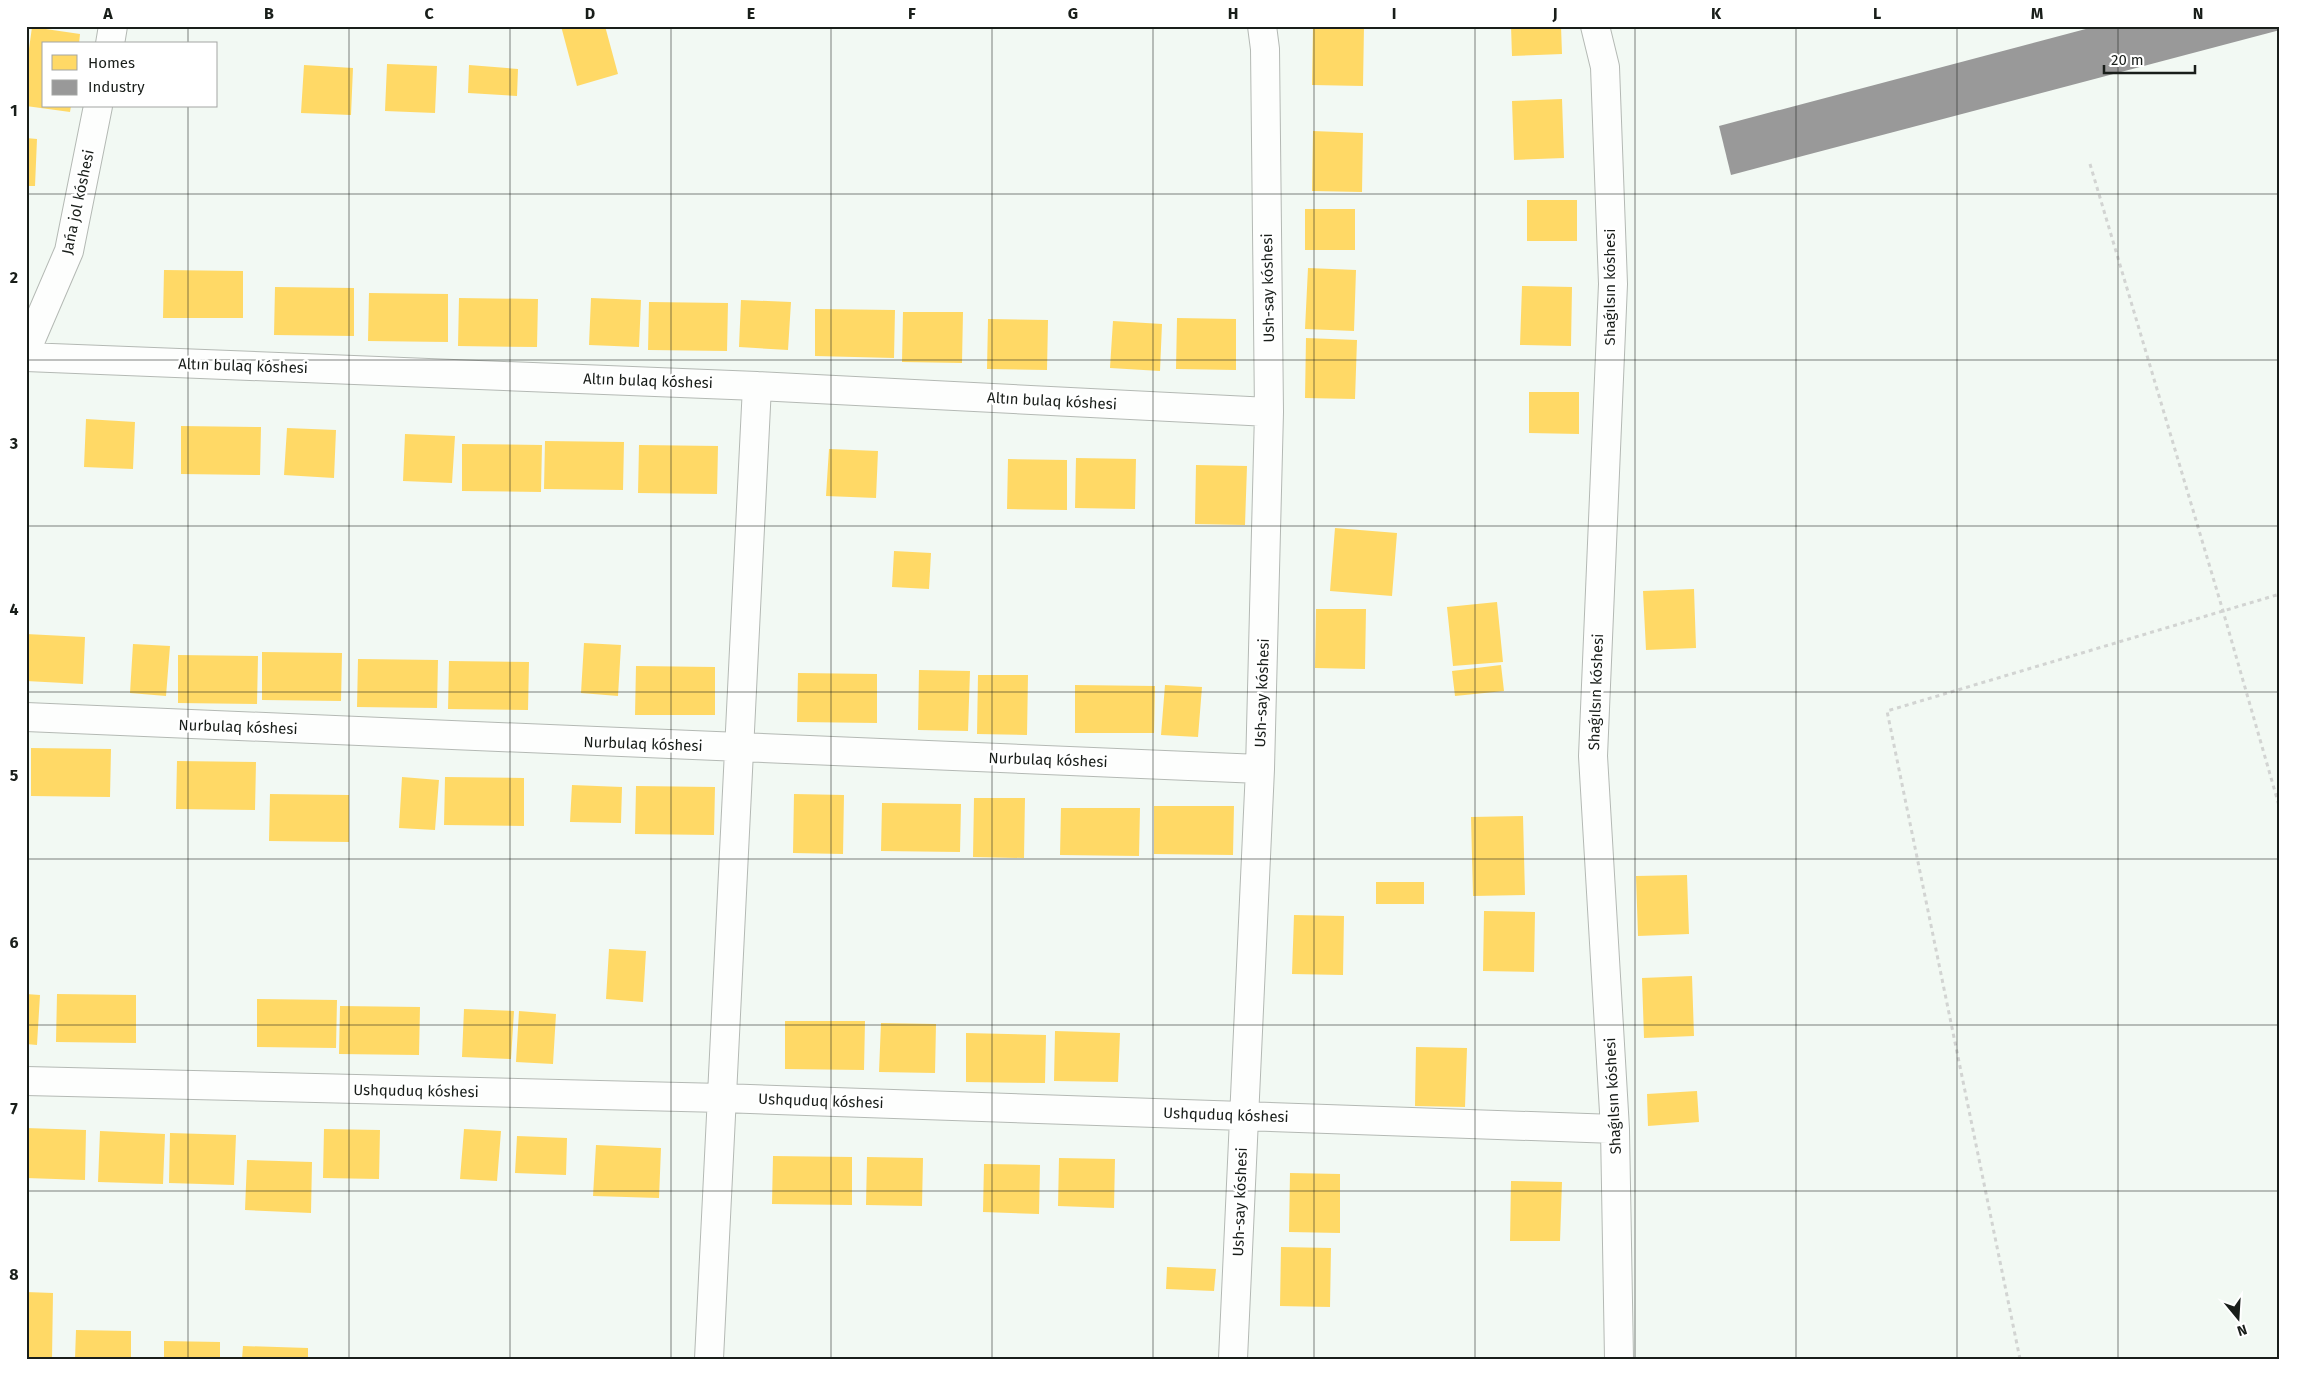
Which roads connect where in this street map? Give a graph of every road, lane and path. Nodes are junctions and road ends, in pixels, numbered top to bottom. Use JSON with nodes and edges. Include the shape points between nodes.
{"nodes":[{"id":1,"x":113,"y":26,"type":"edge"},
{"id":2,"x":1262,"y":26,"type":"edge"},
{"id":3,"x":1595,"y":26,"type":"edge"},
{"id":4,"x":110,"y":42,"type":"edge"},
{"id":5,"x":98,"y":108,"type":"edge"},
{"id":6,"x":2090,"y":164,"type":"dead end"},
{"id":7,"x":26,"y":351,"type":"edge"},
{"id":8,"x":26,"y":357,"type":"edge"},
{"id":9,"x":757,"y":386,"type":"junction"},
{"id":10,"x":1269,"y":412,"type":"junction"},
{"id":11,"x":2280,"y":594,"type":"edge"},
{"id":12,"x":2224,"y":611,"type":"junction"},
{"id":13,"x":26,"y":718,"type":"edge"},
{"id":14,"x":739,"y":748,"type":"junction"},
{"id":15,"x":1260,"y":769,"type":"junction"},
{"id":16,"x":2280,"y":809,"type":"edge"},
{"id":17,"x":26,"y":1082,"type":"edge"},
{"id":18,"x":722,"y":1098,"type":"junction"},
{"id":19,"x":1243,"y":1116,"type":"junction"},
{"id":20,"x":1615,"y":1129,"type":"junction"},
{"id":21,"x":709,"y":1359,"type":"edge"},
{"id":22,"x":1233,"y":1359,"type":"edge"},
{"id":23,"x":1619,"y":1359,"type":"edge"},
{"id":24,"x":2020,"y":1359,"type":"edge"}],
"edges":[{"from":1,"to":4,"type":"street"},
{"from":2,"to":10,"type":"street","name":"Ush-say kóshesi","via":[[1265,49]]},
{"from":3,"to":20,"type":"street","name":"Shaǵılsın kóshesi","via":[[1605,67],[1613,284],[1593,756]]},
{"from":5,"to":7,"type":"street","name":"Jańa jol kóshesi","via":[[69,251]]},
{"from":6,"to":12,"type":"path"},
{"from":8,"to":9,"type":"street","name":"Altın bulaq kóshesi"},
{"from":9,"to":10,"type":"street","name":"Altın bulaq kóshesi"},
{"from":9,"to":14,"type":"street"},
{"from":10,"to":15,"type":"street","name":"Ush-say kóshesi"},
{"from":11,"to":12,"type":"path"},
{"from":12,"to":16,"type":"path"},
{"from":12,"to":24,"type":"path","via":[[1887,711]]},
{"from":13,"to":14,"type":"street","name":"Nurbulaq kóshesi"},
{"from":14,"to":15,"type":"street","name":"Nurbulaq kóshesi"},
{"from":14,"to":18,"type":"street"},
{"from":15,"to":19,"type":"street","name":"Ush-say kóshesi"},
{"from":17,"to":18,"type":"street","name":"Ushquduq kóshesi"},
{"from":18,"to":19,"type":"street","name":"Ushquduq kóshesi"},
{"from":18,"to":21,"type":"street"},
{"from":19,"to":20,"type":"street","name":"Ushquduq kóshesi"},
{"from":19,"to":22,"type":"street","name":"Ush-say kóshesi"},
{"from":20,"to":23,"type":"street","name":"Shaǵılsın kóshesi"}]}
